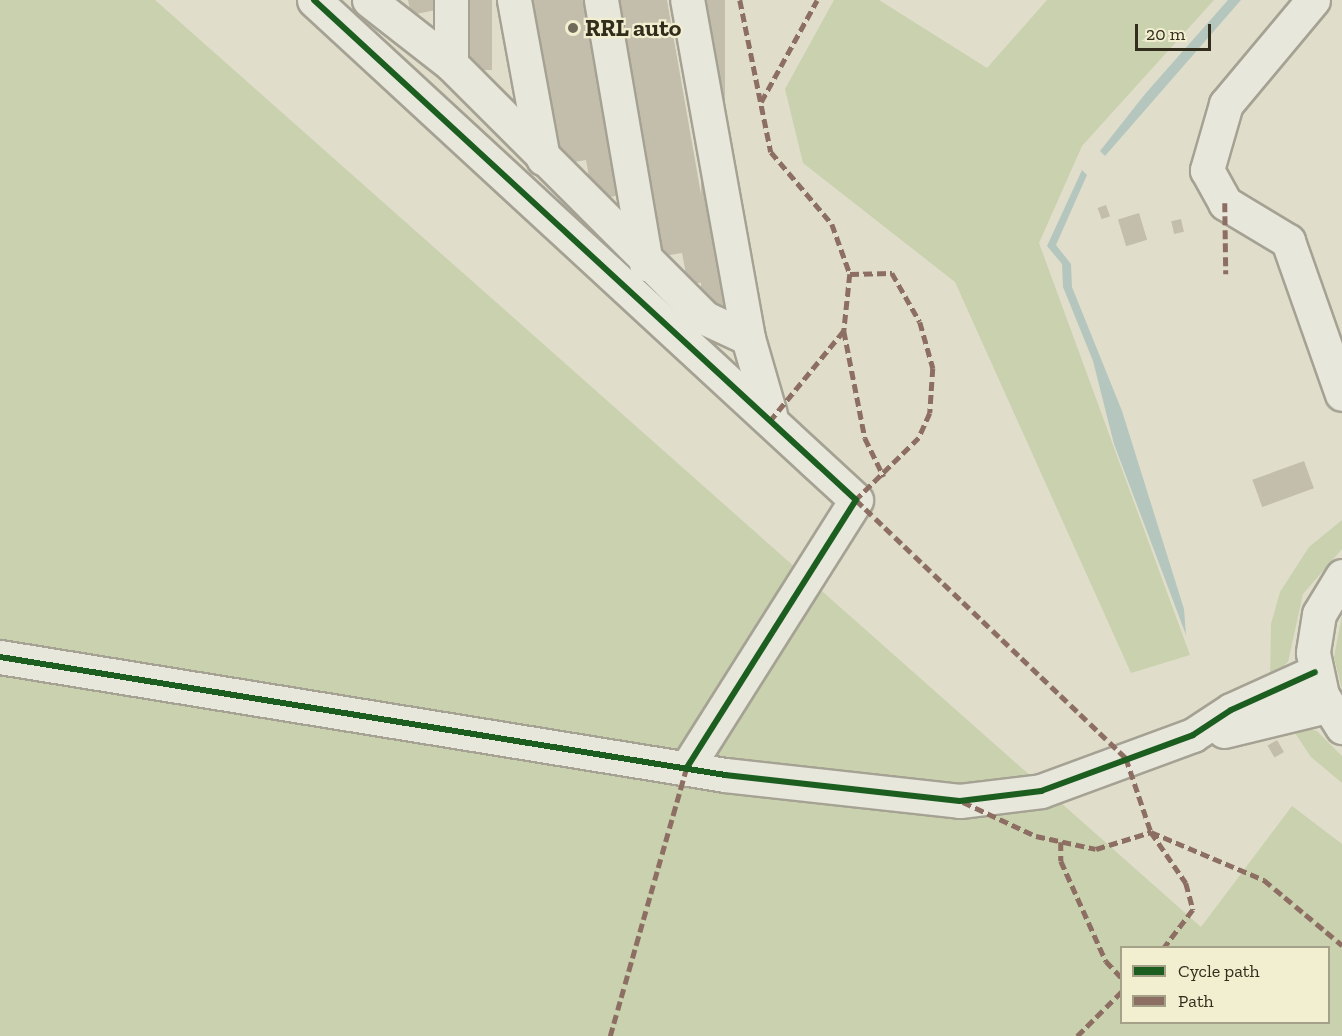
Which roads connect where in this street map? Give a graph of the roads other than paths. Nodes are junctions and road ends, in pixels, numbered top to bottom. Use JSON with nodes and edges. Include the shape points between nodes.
{"nodes":[{"id":1,"x":314,"y":0,"type":"edge"},
{"id":2,"x":369,"y":0,"type":"edge"},
{"id":3,"x":451,"y":0,"type":"edge"},
{"id":4,"x":514,"y":0,"type":"edge"},
{"id":5,"x":600,"y":0,"type":"edge"},
{"id":6,"x":687,"y":0,"type":"edge"},
{"id":7,"x":1313,"y":0,"type":"edge"},
{"id":8,"x":451,"y":64,"type":"junction"},
{"id":9,"x":543,"y":158,"type":"junction"},
{"id":10,"x":646,"y":264,"type":"junction"},
{"id":11,"x":748,"y":338,"type":"junction"},
{"id":12,"x":1339,"y":385,"type":"edge"},
{"id":13,"x":1342,"y":411,"type":"edge"},
{"id":14,"x":772,"y":418,"type":"junction"},
{"id":15,"x":1342,"y":576,"type":"edge"},
{"id":16,"x":0,"y":657,"type":"edge"},
{"id":17,"x":1315,"y":672,"type":"junction"},
{"id":18,"x":1334,"y":716,"type":"edge"},
{"id":19,"x":1193,"y":735,"type":"junction"},
{"id":20,"x":686,"y":769,"type":"junction"}],
"edges":[{"from":1,"to":14,"type":"street"},
{"from":2,"to":8,"type":"street"},
{"from":3,"to":8,"type":"street"},
{"from":4,"to":9,"type":"street"},
{"from":5,"to":10,"type":"street"},
{"from":6,"to":11,"type":"street"},
{"from":7,"to":12,"type":"street","via":[[1226,104],[1207,170],[1225,203],[1288,241]]},
{"from":8,"to":9,"type":"street"},
{"from":9,"to":10,"type":"street"},
{"from":10,"to":11,"type":"street","via":[[705,318]]},
{"from":11,"to":14,"type":"street"},
{"from":12,"to":13,"type":"street"},
{"from":14,"to":20,"type":"street","via":[[856,500]]},
{"from":15,"to":17,"type":"street","via":[[1319,614]]},
{"from":16,"to":20,"type":"street"},
{"from":17,"to":18,"type":"street"},
{"from":17,"to":19,"type":"street","via":[[1231,710]]},
{"from":18,"to":19,"type":"street"},
{"from":19,"to":20,"type":"street","via":[[1041,790],[960,801]]}]}
